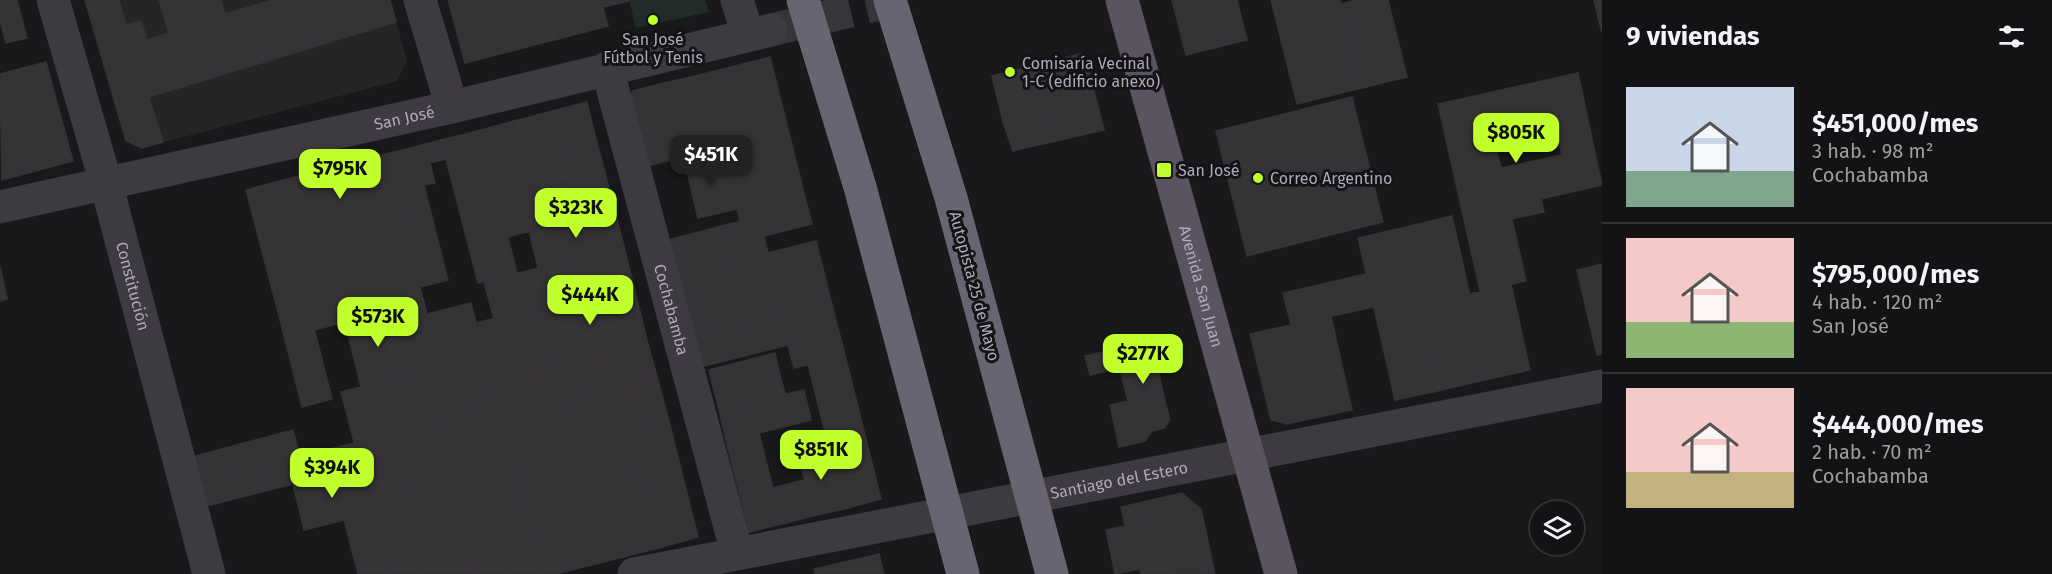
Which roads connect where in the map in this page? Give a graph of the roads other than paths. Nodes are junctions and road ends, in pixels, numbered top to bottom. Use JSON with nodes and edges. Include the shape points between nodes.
{"nodes":[{"id":1,"x":53,"y":0,"type":"edge"},
{"id":2,"x":420,"y":0,"type":"edge"},
{"id":3,"x":737,"y":0,"type":"edge"},
{"id":4,"x":803,"y":0,"type":"edge"},
{"id":5,"x":890,"y":0,"type":"edge"},
{"id":6,"x":1122,"y":0,"type":"edge"},
{"id":7,"x":607,"y":68,"type":"junction"},
{"id":8,"x":452,"y":107,"type":"junction"},
{"id":9,"x":106,"y":183,"type":"junction"},
{"id":10,"x":0,"y":207,"type":"edge"},
{"id":11,"x":1602,"y":386,"type":"edge"},
{"id":12,"x":1249,"y":456,"type":"junction"},
{"id":13,"x":736,"y":553,"type":"junction"},
{"id":14,"x":209,"y":574,"type":"edge"},
{"id":15,"x":634,"y":574,"type":"edge"},
{"id":16,"x":963,"y":574,"type":"edge"},
{"id":17,"x":1052,"y":574,"type":"edge"},
{"id":18,"x":1281,"y":574,"type":"edge"}],
"edges":[{"from":1,"to":9,"type":"street","name":"Constitución"},
{"from":2,"to":8,"type":"street"},
{"from":3,"to":7,"type":"street","name":"San José","via":[[760,32]]},
{"from":4,"to":16,"type":"highway","bridge":true,"via":[[860,187]]},
{"from":5,"to":17,"type":"highway","name":"Autopista 25 de Mayo","bridge":true,"via":[[954,209]]},
{"from":6,"to":12,"type":"main road","name":"Avenida San Juan"},
{"from":7,"to":8,"type":"street","name":"San José"},
{"from":7,"to":13,"type":"street","name":"Cochabamba"},
{"from":8,"to":9,"type":"street","name":"San José"},
{"from":9,"to":10,"type":"street","name":"San José"},
{"from":9,"to":14,"type":"street","name":"Constitución"},
{"from":11,"to":12,"type":"street","name":"Santiago del Estero"},
{"from":12,"to":13,"type":"street","name":"Santiago del Estero"},
{"from":12,"to":18,"type":"main road","name":"Avenida San Juan"},
{"from":13,"to":15,"type":"street","name":"Santiago del Estero"}]}
